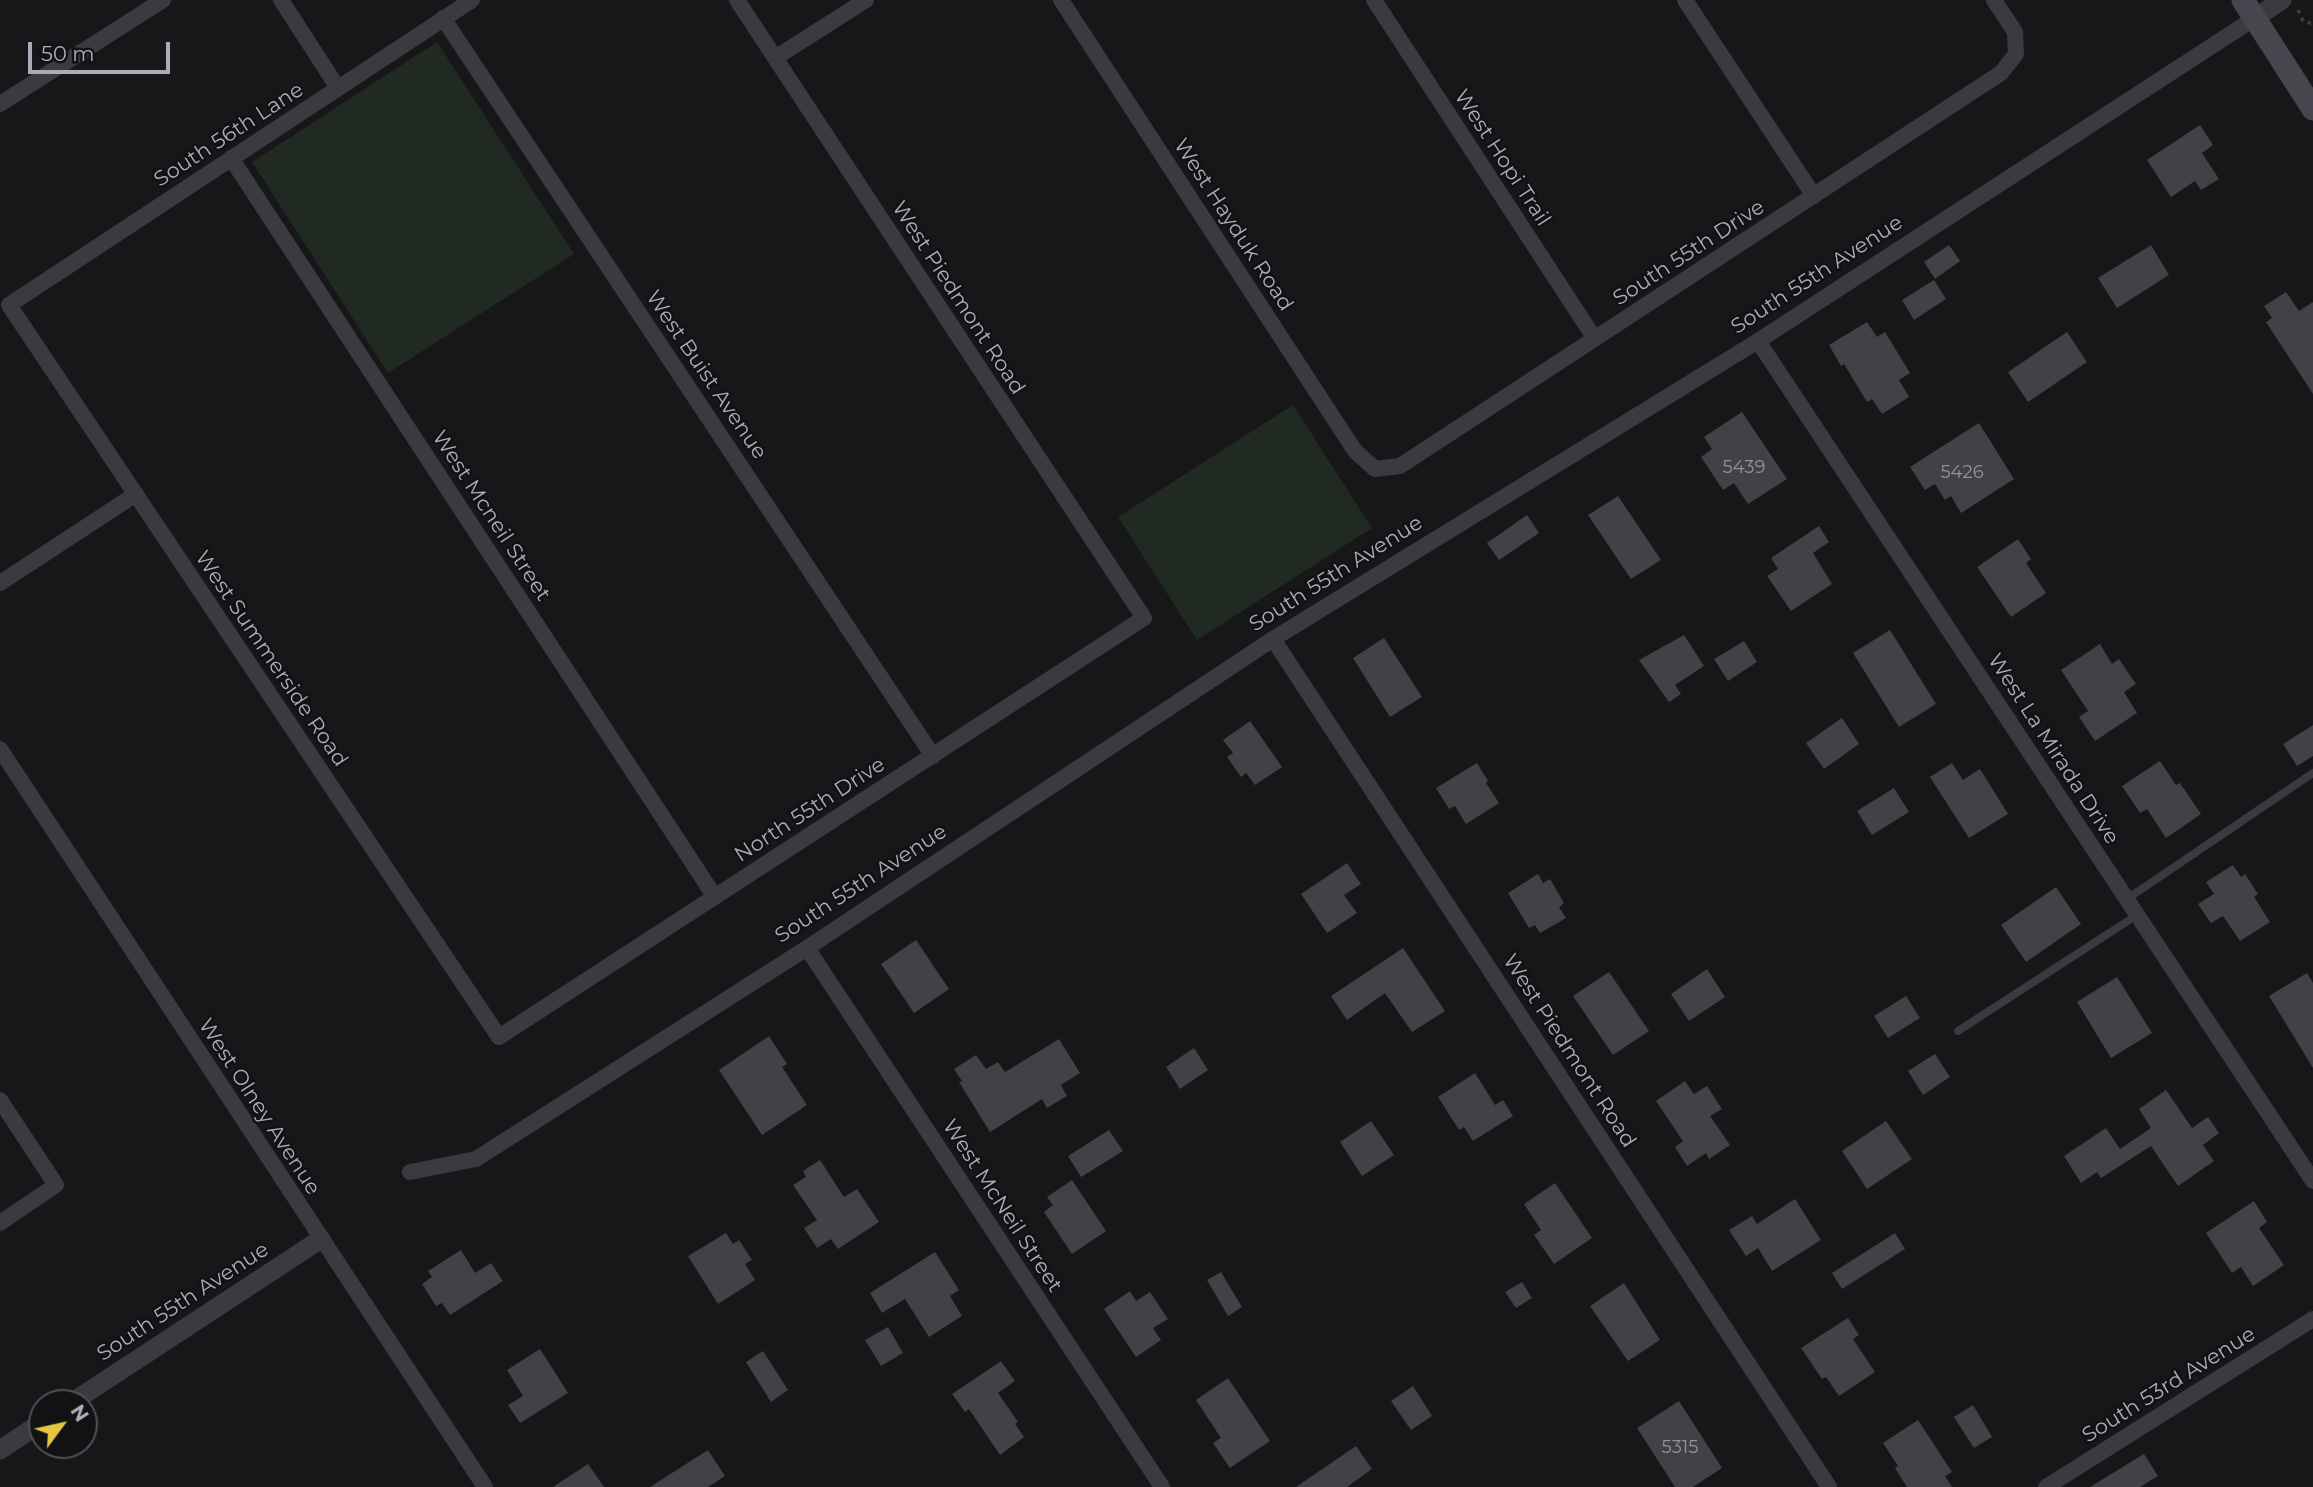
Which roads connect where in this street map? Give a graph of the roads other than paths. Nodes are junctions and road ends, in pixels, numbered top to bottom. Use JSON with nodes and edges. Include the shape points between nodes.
{"nodes":[{"id":1,"x":163,"y":0,"type":"edge"},
{"id":2,"x":281,"y":0,"type":"edge"},
{"id":3,"x":472,"y":0,"type":"edge"},
{"id":4,"x":737,"y":0,"type":"edge"},
{"id":5,"x":866,"y":0,"type":"edge"},
{"id":6,"x":1060,"y":0,"type":"edge"},
{"id":7,"x":1374,"y":0,"type":"edge"},
{"id":8,"x":1685,"y":0,"type":"edge"},
{"id":9,"x":1994,"y":0,"type":"edge"},
{"id":10,"x":2282,"y":0,"type":"edge"},
{"id":11,"x":2249,"y":9,"type":"edge"},
{"id":12,"x":443,"y":18,"type":"junction"},
{"id":13,"x":775,"y":58,"type":"junction"},
{"id":14,"x":338,"y":88,"type":"junction"},
{"id":15,"x":0,"y":104,"type":"edge"},
{"id":16,"x":2313,"y":109,"type":"edge"},
{"id":17,"x":231,"y":158,"type":"junction"},
{"id":18,"x":1814,"y":196,"type":"junction"},
{"id":19,"x":9,"y":305,"type":"joint"},
{"id":20,"x":1595,"y":339,"type":"junction"},
{"id":21,"x":1758,"y":341,"type":"junction"},
{"id":22,"x":1375,"y":469,"type":"joint"},
{"id":23,"x":136,"y":494,"type":"junction"},
{"id":24,"x":0,"y":583,"type":"edge"},
{"id":25,"x":1144,"y":618,"type":"joint"},
{"id":26,"x":1273,"y":639,"type":"junction"},
{"id":27,"x":0,"y":749,"type":"edge"},
{"id":28,"x":933,"y":756,"type":"junction"},
{"id":29,"x":2313,"y":773,"type":"edge"},
{"id":30,"x":715,"y":897,"type":"junction"},
{"id":31,"x":2127,"y":900,"type":"junction"},
{"id":32,"x":2137,"y":915,"type":"junction"},
{"id":33,"x":807,"y":948,"type":"junction"},
{"id":34,"x":1958,"y":1031,"type":"dead end"},
{"id":35,"x":499,"y":1037,"type":"joint"},
{"id":36,"x":0,"y":1100,"type":"edge"},
{"id":37,"x":410,"y":1172,"type":"dead end"},
{"id":38,"x":2313,"y":1181,"type":"edge"},
{"id":39,"x":0,"y":1223,"type":"edge"},
{"id":40,"x":321,"y":1239,"type":"junction"},
{"id":41,"x":2313,"y":1319,"type":"edge"},
{"id":42,"x":92,"y":1389,"type":"edge"},
{"id":43,"x":28,"y":1431,"type":"edge"},
{"id":44,"x":0,"y":1450,"type":"edge"},
{"id":45,"x":485,"y":1487,"type":"edge"},
{"id":46,"x":1162,"y":1487,"type":"edge"},
{"id":47,"x":1829,"y":1487,"type":"edge"},
{"id":48,"x":2046,"y":1487,"type":"edge"}],
"edges":[{"from":1,"to":15,"type":"street"},
{"from":2,"to":14,"type":"street"},
{"from":3,"to":12,"type":"street","name":"South 56th Lane"},
{"from":4,"to":13,"type":"street","name":"West Piedmont Road"},
{"from":5,"to":13,"type":"street"},
{"from":6,"to":22,"type":"street","name":"West Hayduk Road","via":[[1354,451]]},
{"from":7,"to":20,"type":"street","name":"West Hopi Trail"},
{"from":8,"to":18,"type":"street"},
{"from":9,"to":18,"type":"street","name":"South 55th Drive","via":[[2015,32],[2016,54],[2001,73]]},
{"from":10,"to":11,"type":"street","name":"South 55th Avenue"},
{"from":11,"to":16,"type":"main road"},
{"from":11,"to":21,"type":"street","name":"South 55th Avenue"},
{"from":12,"to":14,"type":"street","name":"South 56th Lane"},
{"from":12,"to":28,"type":"street","name":"West Buist Avenue"},
{"from":13,"to":25,"type":"street","name":"West Piedmont Road"},
{"from":14,"to":17,"type":"street","name":"South 56th Lane"},
{"from":17,"to":19,"type":"street","name":"South 56th Lane"},
{"from":17,"to":30,"type":"street","name":"West Mcneil Street"},
{"from":18,"to":20,"type":"street","name":"South 55th Drive"},
{"from":19,"to":23,"type":"street","name":"West Summerside Road"},
{"from":20,"to":22,"type":"street","name":"South 55th Drive","via":[[1400,466]]},
{"from":21,"to":26,"type":"street","name":"South 55th Avenue"},
{"from":21,"to":31,"type":"street","name":"West La Mirada Drive"},
{"from":23,"to":24,"type":"street"},
{"from":23,"to":35,"type":"street","name":"West Summerside Road"},
{"from":25,"to":28,"type":"street","name":"North 55th Drive"},
{"from":26,"to":33,"type":"street","name":"South 55th Avenue"},
{"from":26,"to":47,"type":"street","name":"West Piedmont Road"},
{"from":27,"to":40,"type":"street","name":"West Olney Avenue"},
{"from":28,"to":30,"type":"street","name":"North 55th Drive"},
{"from":29,"to":31,"type":"lane"},
{"from":30,"to":35,"type":"street","name":"North 55th Drive"},
{"from":31,"to":32,"type":"street","name":"West La Mirada Drive"},
{"from":32,"to":34,"type":"lane"},
{"from":32,"to":38,"type":"street","name":"West La Mirada Drive"},
{"from":33,"to":37,"type":"street","name":"South 55th Avenue","via":[[475,1159]]},
{"from":33,"to":46,"type":"street","name":"West McNeil Street"},
{"from":36,"to":39,"type":"street","via":[[56,1185]]},
{"from":40,"to":42,"type":"street","name":"South 55th Avenue"},
{"from":40,"to":45,"type":"street","name":"West Olney Avenue"},
{"from":41,"to":48,"type":"street","name":"South 53rd Avenue"},
{"from":43,"to":44,"type":"street"}]}
